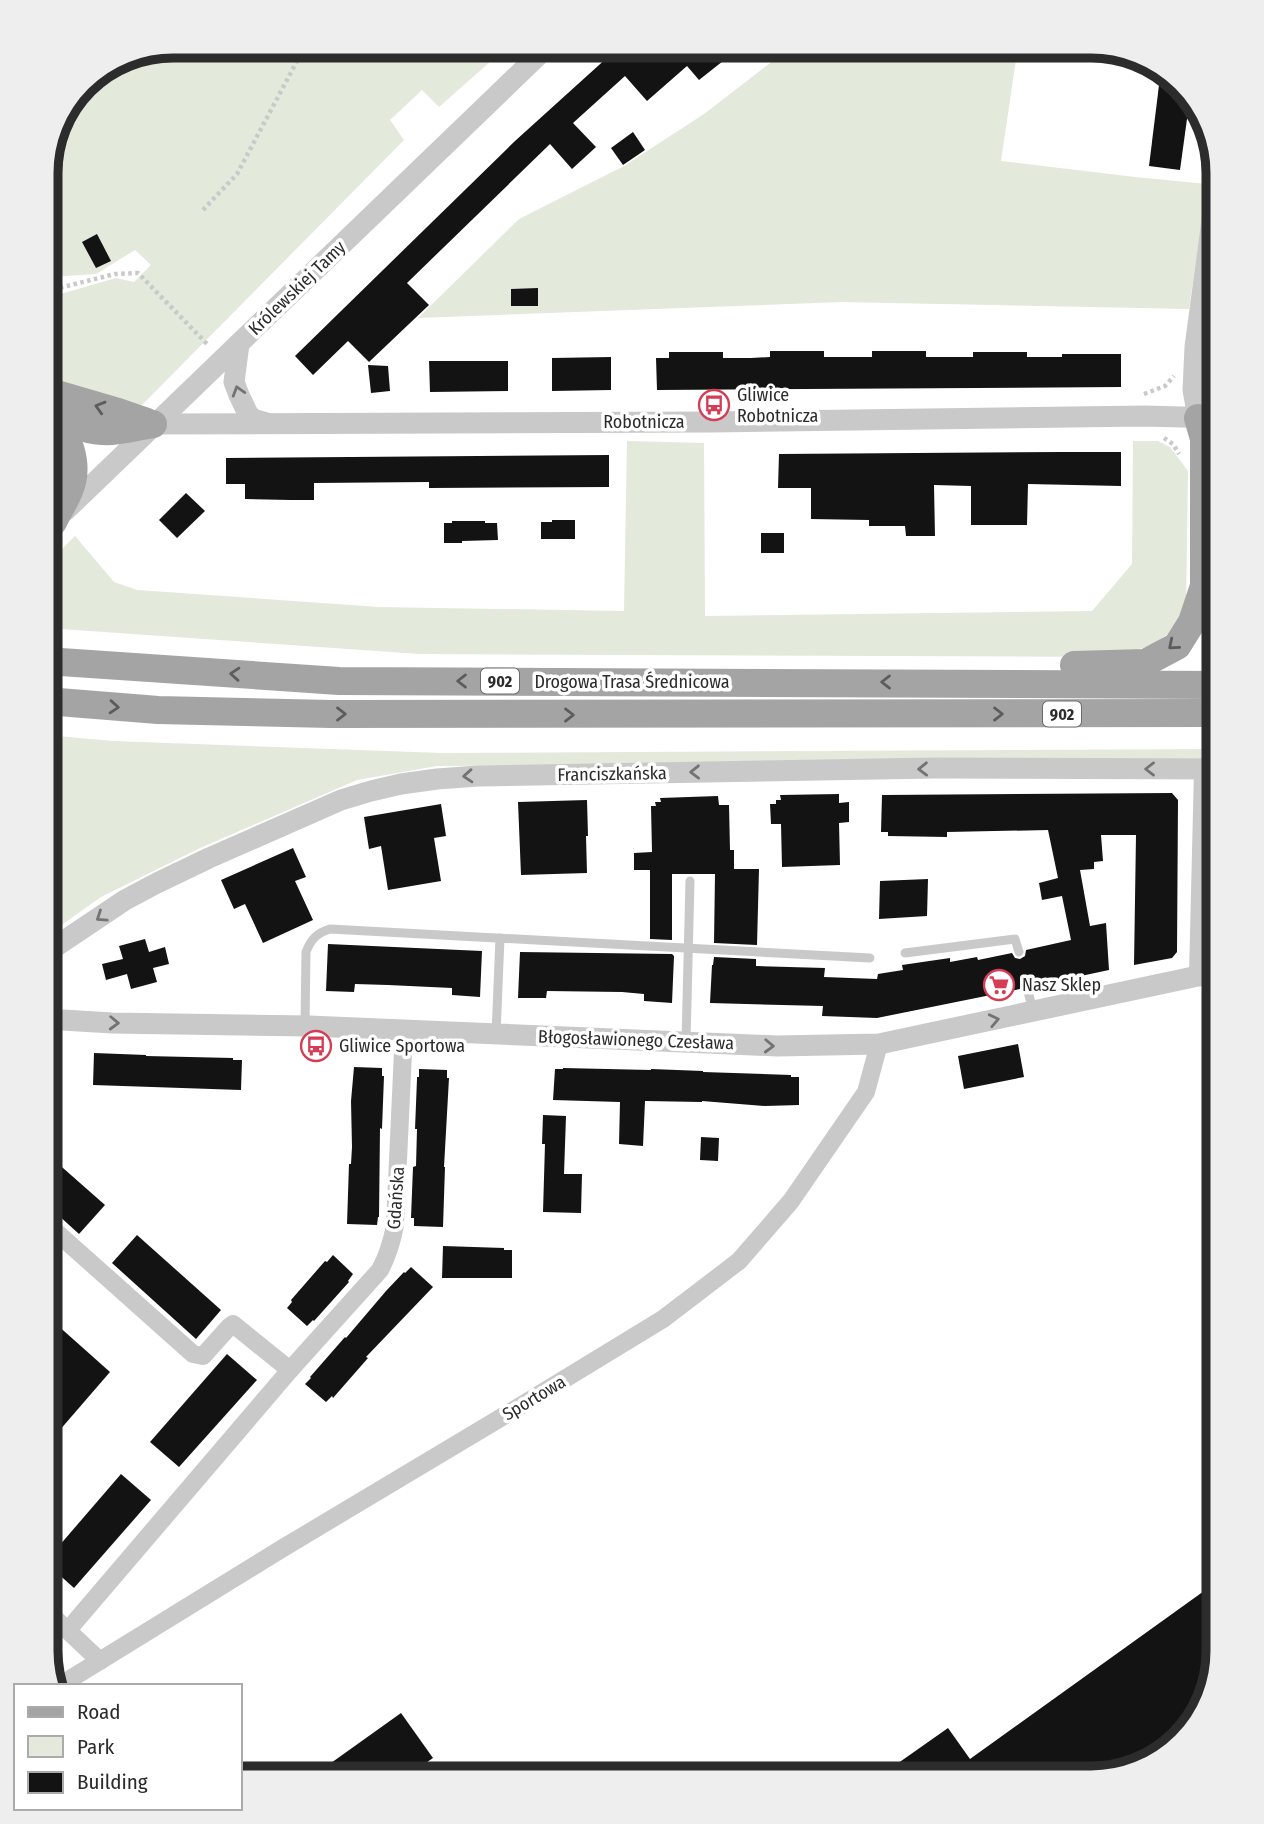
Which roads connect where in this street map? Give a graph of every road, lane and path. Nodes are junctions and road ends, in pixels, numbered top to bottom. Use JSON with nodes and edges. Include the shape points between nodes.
{"nodes":[{"id":1,"x":298,"y":58,"type":"edge"},
{"id":2,"x":536,"y":58,"type":"edge"},
{"id":3,"x":203,"y":210,"type":"dead end"},
{"id":4,"x":1206,"y":268,"type":"edge"},
{"id":5,"x":58,"y":288,"type":"edge"},
{"id":6,"x":239,"y":344,"type":"junction"},
{"id":7,"x":199,"y":381,"type":"junction"},
{"id":8,"x":58,"y":411,"type":"edge"},
{"id":9,"x":1206,"y":414,"type":"edge"},
{"id":10,"x":1206,"y":418,"type":"edge"},
{"id":11,"x":58,"y":420,"type":"edge"},
{"id":12,"x":153,"y":424,"type":"junction"},
{"id":13,"x":269,"y":424,"type":"junction"},
{"id":14,"x":1206,"y":428,"type":"edge"},
{"id":15,"x":58,"y":510,"type":"edge"},
{"id":16,"x":58,"y":517,"type":"edge"},
{"id":17,"x":1206,"y":579,"type":"joint"},
{"id":18,"x":58,"y":662,"type":"edge"},
{"id":19,"x":954,"y":682,"type":"junction"},
{"id":20,"x":1206,"y":685,"type":"edge"},
{"id":21,"x":58,"y":702,"type":"edge"},
{"id":22,"x":1206,"y":713,"type":"edge"},
{"id":23,"x":1206,"y":769,"type":"edge"},
{"id":24,"x":690,"y":881,"type":"dead end"},
{"id":25,"x":500,"y":938,"type":"junction"},
{"id":26,"x":58,"y":945,"type":"edge"},
{"id":27,"x":688,"y":948,"type":"junction"},
{"id":28,"x":1019,"y":952,"type":"dead end"},
{"id":29,"x":905,"y":953,"type":"dead end"},
{"id":30,"x":870,"y":958,"type":"dead end"},
{"id":31,"x":1206,"y":976,"type":"edge"},
{"id":32,"x":1027,"y":988,"type":"dead end"},
{"id":33,"x":1033,"y":1012,"type":"junction"},
{"id":34,"x":58,"y":1020,"type":"edge"},
{"id":35,"x":305,"y":1026,"type":"junction"},
{"id":36,"x":404,"y":1030,"type":"junction"},
{"id":37,"x":496,"y":1034,"type":"junction"},
{"id":38,"x":686,"y":1042,"type":"junction"},
{"id":39,"x":879,"y":1044,"type":"junction"},
{"id":40,"x":58,"y":1234,"type":"edge"},
{"id":41,"x":290,"y":1370,"type":"junction"},
{"id":42,"x":58,"y":1621,"type":"edge"},
{"id":43,"x":68,"y":1630,"type":"junction"},
{"id":44,"x":100,"y":1661,"type":"junction"},
{"id":45,"x":63,"y":1684,"type":"edge"}],
"edges":[{"from":1,"to":3,"type":"path","via":[[237,174]]},
{"from":2,"to":6,"type":"street","name":"Królewskiej Tamy"},
{"from":4,"to":9,"type":"street","via":[[1194,390]]},
{"from":5,"to":7,"type":"path","via":[[138,273],[212,349],[189,371]]},
{"from":6,"to":7,"type":"street","name":"Królewskiej Tamy"},
{"from":13,"to":6,"type":"street","one_way":true,"via":[[253,419],[240,400],[234,382]]},
{"from":7,"to":12,"type":"street","name":"Królewskiej Tamy"},
{"from":8,"to":12,"type":"main road","via":[[79,426],[103,432]]},
{"from":10,"to":13,"type":"street","name":"Robotnicza"},
{"from":11,"to":15,"type":"main road","via":[[67,436],[74,470],[71,487]]},
{"from":12,"to":13,"type":"street","name":"Robotnicza"},
{"from":12,"to":16,"type":"street","name":"Królewskiej Tamy"},
{"from":14,"to":17,"type":"main road"},
{"from":17,"to":19,"type":"main road","one_way":true,"via":[[1192,622],[1177,646],[1146,663],[1043,666]]},
{"from":19,"to":18,"type":"main road","name":"Drogowa Trasa Średnicowa","number":"902","one_way":true,"via":[[339,681]]},
{"from":19,"to":20,"type":"main road","name":"Drogowa Trasa Średnicowa","number":"902"},
{"from":21,"to":22,"type":"main road","name":"Drogowa Trasa Średnicowa","number":"902","one_way":true,"via":[[318,714]]},
{"from":23,"to":26,"type":"street","name":"Franciszkańska","one_way":true,"via":[[935,768],[478,776],[401,784],[341,800],[209,858],[125,901]]},
{"from":24,"to":27,"type":"lane"},
{"from":25,"to":27,"type":"lane"},
{"from":25,"to":35,"type":"lane","via":[[320,932],[306,952]]},
{"from":25,"to":37,"type":"lane"},
{"from":27,"to":30,"type":"lane"},
{"from":27,"to":38,"type":"lane"},
{"from":28,"to":29,"type":"lane","via":[[1015,939]]},
{"from":31,"to":33,"type":"street","name":"Błogosławionego Czesława"},
{"from":32,"to":33,"type":"lane"},
{"from":39,"to":33,"type":"street","name":"Błogosławionego Czesława","one_way":true},
{"from":34,"to":35,"type":"street","name":"Błogosławionego Czesława","one_way":true},
{"from":35,"to":36,"type":"street","name":"Błogosławionego Czesława"},
{"from":36,"to":37,"type":"street","name":"Błogosławionego Czesława"},
{"from":36,"to":41,"type":"street","name":"Gdańska","via":[[392,1245],[380,1270]]},
{"from":37,"to":38,"type":"street","name":"Błogosławionego Czesława"},
{"from":38,"to":39,"type":"street","name":"Błogosławionego Czesława","one_way":true},
{"from":39,"to":44,"type":"street","name":"Sportowa","via":[[866,1092],[791,1201],[739,1261],[663,1319]]},
{"from":40,"to":41,"type":"street","via":[[193,1354],[203,1356],[233,1324]]},
{"from":41,"to":43,"type":"street"},
{"from":42,"to":43,"type":"street"},
{"from":43,"to":44,"type":"street"},
{"from":44,"to":45,"type":"street","name":"Sportowa"}]}
